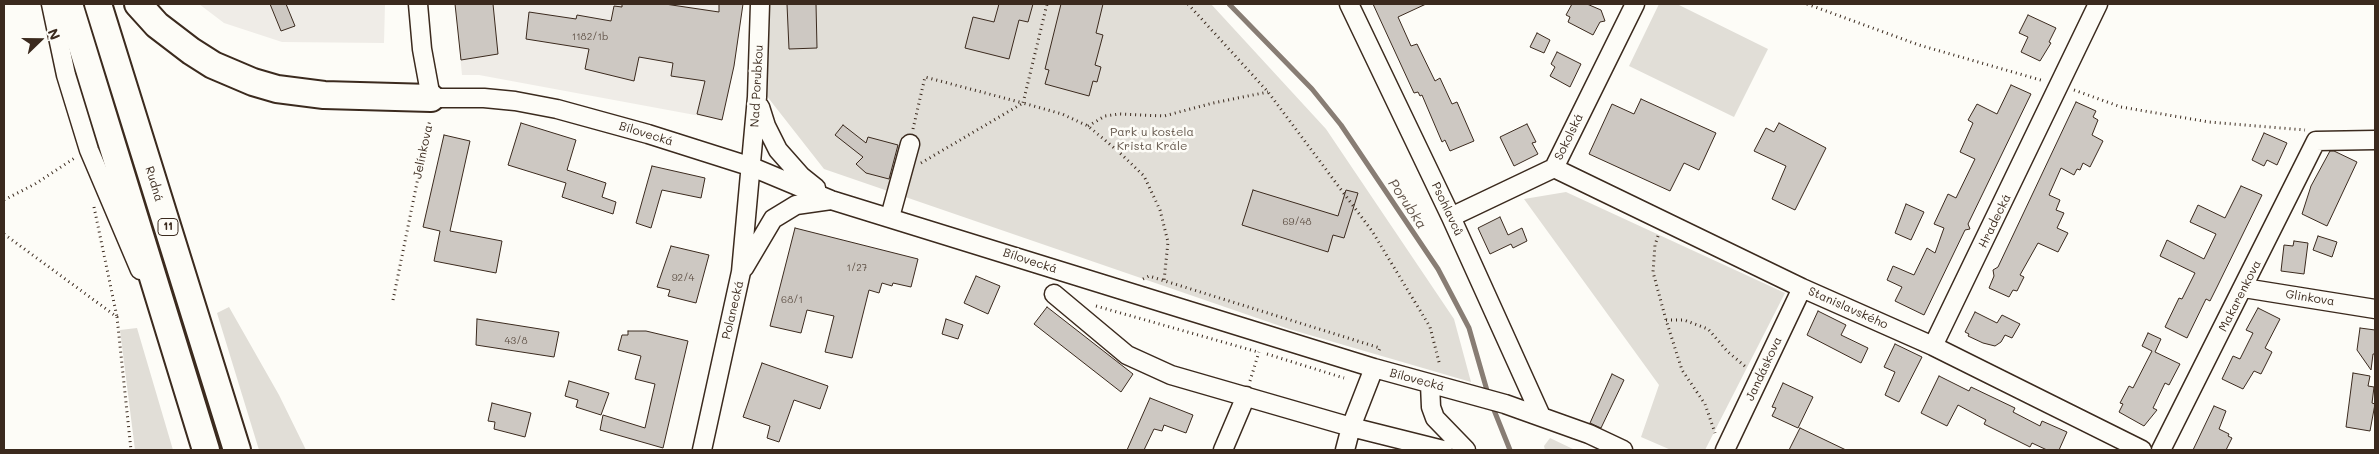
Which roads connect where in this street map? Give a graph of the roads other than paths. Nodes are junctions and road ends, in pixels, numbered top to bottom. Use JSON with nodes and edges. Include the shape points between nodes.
{"nodes":[{"id":1,"x":51,"y":4,"type":"edge"},
{"id":2,"x":69,"y":4,"type":"edge"},
{"id":3,"x":98,"y":4,"type":"edge"},
{"id":4,"x":138,"y":4,"type":"edge"},
{"id":5,"x":418,"y":4,"type":"edge"},
{"id":6,"x":760,"y":4,"type":"edge"},
{"id":7,"x":1349,"y":4,"type":"edge"},
{"id":8,"x":1635,"y":4,"type":"edge"},
{"id":9,"x":2098,"y":4,"type":"edge"},
{"id":10,"x":757,"y":97,"type":"junction"},
{"id":11,"x":431,"y":98,"type":"junction"},
{"id":12,"x":2375,"y":140,"type":"edge"},
{"id":13,"x":910,"y":144,"type":"road end"},
{"id":14,"x":752,"y":167,"type":"junction"},
{"id":15,"x":1554,"y":168,"type":"junction"},
{"id":16,"x":831,"y":200,"type":"junction"},
{"id":17,"x":890,"y":217,"type":"junction"},
{"id":18,"x":1451,"y":217,"type":"junction"},
{"id":19,"x":741,"y":272,"type":"junction"},
{"id":20,"x":1802,"y":288,"type":"junction"},
{"id":21,"x":2244,"y":288,"type":"junction"},
{"id":22,"x":1054,"y":294,"type":"dead end"},
{"id":23,"x":2375,"y":309,"type":"edge"},
{"id":24,"x":171,"y":339,"type":"junction"},
{"id":25,"x":1933,"y":346,"type":"junction"},
{"id":26,"x":1372,"y":373,"type":"junction"},
{"id":27,"x":1430,"y":384,"type":"junction"},
{"id":28,"x":1246,"y":396,"type":"junction"},
{"id":29,"x":1540,"y":416,"type":"junction"},
{"id":30,"x":1351,"y":426,"type":"junction"},
{"id":31,"x":1721,"y":444,"type":"edge"},
{"id":32,"x":206,"y":450,"type":"edge"},
{"id":33,"x":237,"y":450,"type":"edge"},
{"id":34,"x":702,"y":450,"type":"edge"},
{"id":35,"x":1224,"y":450,"type":"edge"},
{"id":36,"x":1345,"y":450,"type":"edge"},
{"id":37,"x":1442,"y":450,"type":"edge"},
{"id":38,"x":1466,"y":450,"type":"edge"},
{"id":39,"x":1623,"y":450,"type":"edge"},
{"id":40,"x":2142,"y":450,"type":"edge"},
{"id":41,"x":2161,"y":450,"type":"edge"}],
"edges":[{"from":1,"to":24,"type":"street","via":[[66,75],[89,150]]},
{"from":2,"to":24,"type":"highway","number":"11"},
{"from":3,"to":33,"type":"highway","name":"Rudná","number":"11"},
{"from":4,"to":11,"type":"highway","via":[[157,25],[191,51],[213,65],[253,82],[277,89],[324,95]]},
{"from":5,"to":11,"type":"street"},
{"from":6,"to":10,"type":"street","name":"Nad Porubkou"},
{"from":7,"to":18,"type":"street","name":"Psohlavců"},
{"from":8,"to":15,"type":"street","name":"Sokolská"},
{"from":9,"to":25,"type":"street","name":"Hradecká"},
{"from":10,"to":14,"type":"street","name":"Nad Porubkou"},
{"from":10,"to":16,"type":"street","via":[[778,150],[801,176]]},
{"from":11,"to":14,"type":"street","name":"Bílovecká","via":[[498,99],[534,104],[638,131]]},
{"from":12,"to":21,"type":"street","name":"Makarenkova","via":[[2316,141]]},
{"from":13,"to":17,"type":"street"},
{"from":14,"to":16,"type":"street","name":"Bílovecká"},
{"from":14,"to":19,"type":"street","name":"Polanecká"},
{"from":15,"to":18,"type":"street","name":"Sokolská"},
{"from":15,"to":20,"type":"street","name":"Stanislavského"},
{"from":16,"to":17,"type":"street","name":"Bílovecká"},
{"from":16,"to":19,"type":"street","via":[[796,205],[773,219]]},
{"from":17,"to":26,"type":"street","name":"Bílovecká"},
{"from":18,"to":29,"type":"street","name":"Psohlavců"},
{"from":19,"to":34,"type":"street","name":"Polanecká"},
{"from":20,"to":25,"type":"street","name":"Stanislavského"},
{"from":20,"to":31,"type":"street","name":"Jandáskova","via":[[1762,374]]},
{"from":21,"to":23,"type":"street","name":"Glinkova"},
{"from":21,"to":41,"type":"street","name":"Makarenkova"},
{"from":22,"to":28,"type":"street","via":[[1127,355],[1171,375]]},
{"from":24,"to":32,"type":"highway","number":"11"},
{"from":25,"to":40,"type":"street","name":"Stanislavského"},
{"from":26,"to":27,"type":"street","name":"Bílovecká"},
{"from":26,"to":30,"type":"street"},
{"from":27,"to":29,"type":"street","name":"Bílovecká"},
{"from":27,"to":38,"type":"street","via":[[1435,418]]},
{"from":28,"to":30,"type":"street"},
{"from":28,"to":35,"type":"street"},
{"from":29,"to":39,"type":"street","name":"Bílovecká"},
{"from":30,"to":36,"type":"street"},
{"from":30,"to":37,"type":"street"}]}
